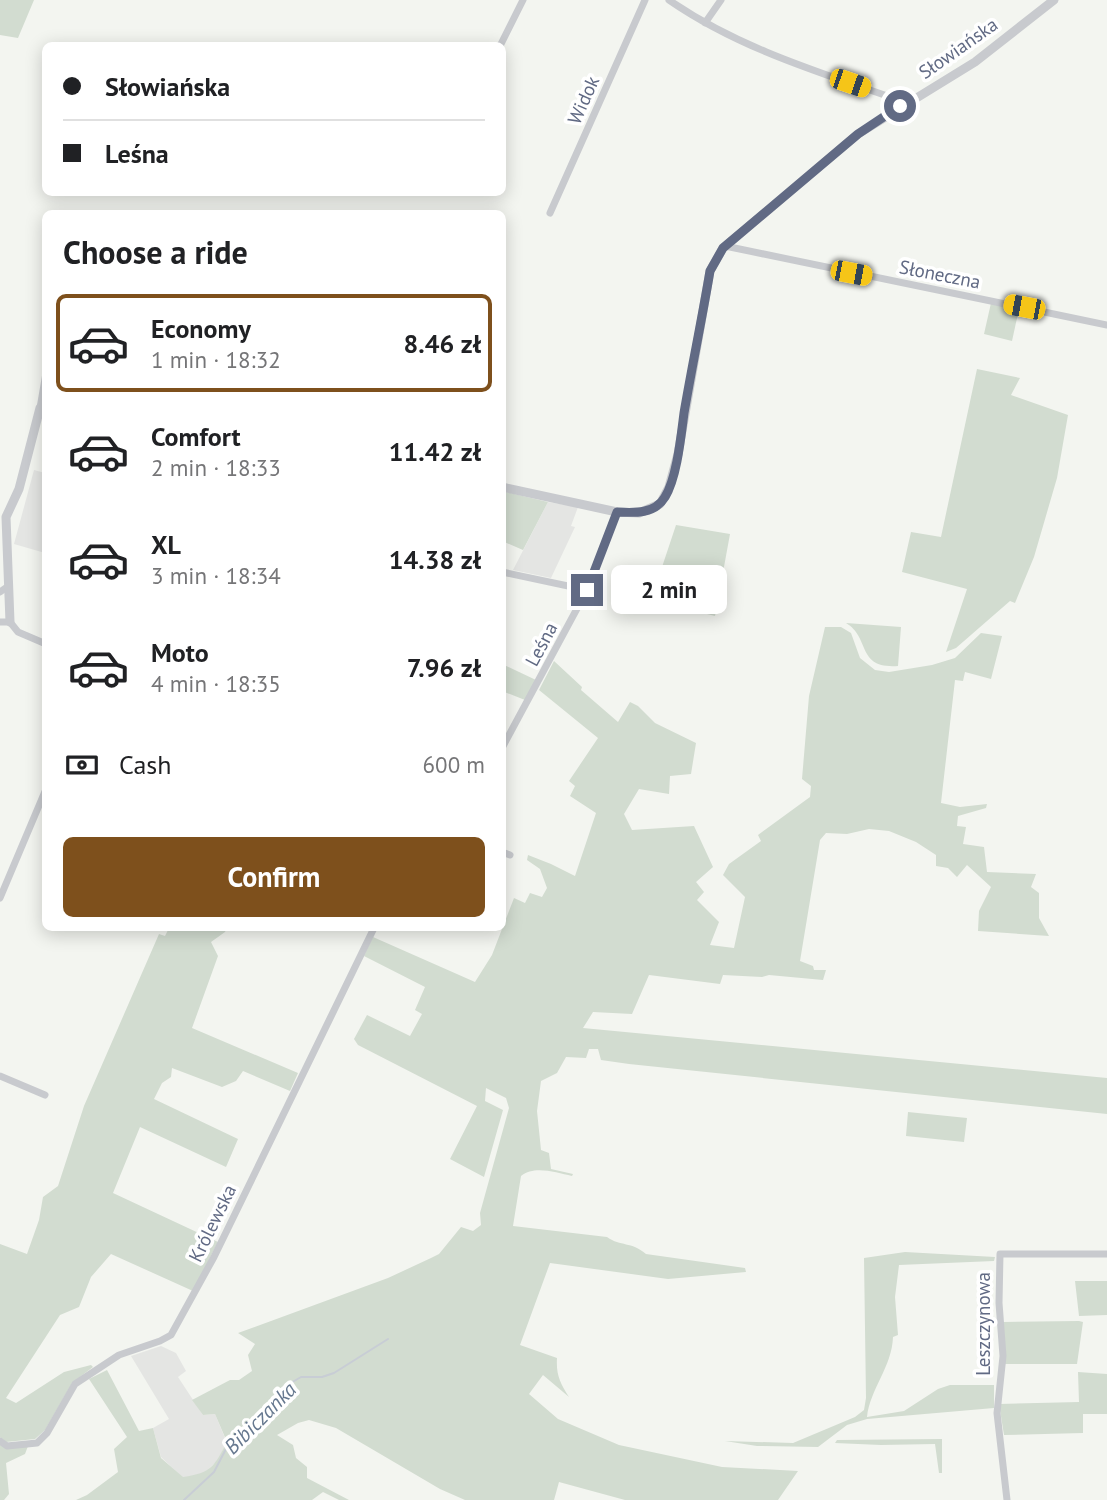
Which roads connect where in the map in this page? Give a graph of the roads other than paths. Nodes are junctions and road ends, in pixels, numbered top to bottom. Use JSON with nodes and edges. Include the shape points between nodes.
{"nodes":[{"id":1,"x":523,"y":0,"type":"edge"},
{"id":2,"x":645,"y":0,"type":"edge"},
{"id":3,"x":669,"y":0,"type":"edge"},
{"id":4,"x":721,"y":0,"type":"edge"},
{"id":5,"x":1054,"y":0,"type":"edge"},
{"id":6,"x":705,"y":23,"type":"junction"},
{"id":7,"x":501,"y":42,"type":"edge"},
{"id":8,"x":900,"y":106,"type":"junction"},
{"id":9,"x":550,"y":214,"type":"dead end"},
{"id":10,"x":725,"y":246,"type":"junction"},
{"id":11,"x":1107,"y":325,"type":"edge"},
{"id":12,"x":42,"y":408,"type":"edge"},
{"id":13,"x":506,"y":488,"type":"edge"},
{"id":14,"x":617,"y":512,"type":"junction"},
{"id":15,"x":3,"y":517,"type":"edge"},
{"id":16,"x":506,"y":573,"type":"edge"},
{"id":17,"x":4,"y":590,"type":"edge"},
{"id":18,"x":587,"y":590,"type":"junction"},
{"id":19,"x":5,"y":622,"type":"edge"},
{"id":20,"x":42,"y":642,"type":"edge"},
{"id":21,"x":506,"y":741,"type":"edge"},
{"id":22,"x":42,"y":798,"type":"edge"},
{"id":23,"x":0,"y":898,"type":"edge"},
{"id":24,"x":373,"y":931,"type":"edge"},
{"id":25,"x":0,"y":1076,"type":"edge"},
{"id":26,"x":44,"y":1095,"type":"dead end"},
{"id":27,"x":1107,"y":1254,"type":"edge"},
{"id":28,"x":0,"y":1441,"type":"edge"},
{"id":29,"x":1007,"y":1500,"type":"edge"}],
"edges":[{"from":1,"to":7,"type":"street"},
{"from":2,"to":9,"type":"street","name":"Widok"},
{"from":3,"to":6,"type":"street"},
{"from":4,"to":6,"type":"street"},
{"from":5,"to":8,"type":"street","name":"Słowiańska","via":[[975,62]]},
{"from":6,"to":8,"type":"street","via":[[779,58],[893,98]]},
{"from":8,"to":10,"type":"street","name":"Słowiańska","via":[[858,134]]},
{"from":10,"to":11,"type":"street","name":"Słoneczna"},
{"from":10,"to":14,"type":"street","name":"Słowiańska","via":[[710,271],[678,454],[666,497],[639,513]]},
{"from":12,"to":15,"type":"street","via":[[19,489]]},
{"from":13,"to":14,"type":"street","name":"Słowiańska"},
{"from":14,"to":18,"type":"street","name":"Leśna"},
{"from":15,"to":17,"type":"street"},
{"from":16,"to":18,"type":"street"},
{"from":17,"to":19,"type":"street"},
{"from":18,"to":21,"type":"street","name":"Leśna"},
{"from":19,"to":20,"type":"street"},
{"from":22,"to":23,"type":"street"},
{"from":24,"to":28,"type":"street","name":"Królewska","via":[[214,1256],[170,1335],[119,1355],[75,1384],[37,1443],[7,1446]]},
{"from":25,"to":26,"type":"street"},
{"from":27,"to":29,"type":"street","name":"Leszczynowa","via":[[1000,1254],[1003,1356],[997,1413]]}]}
